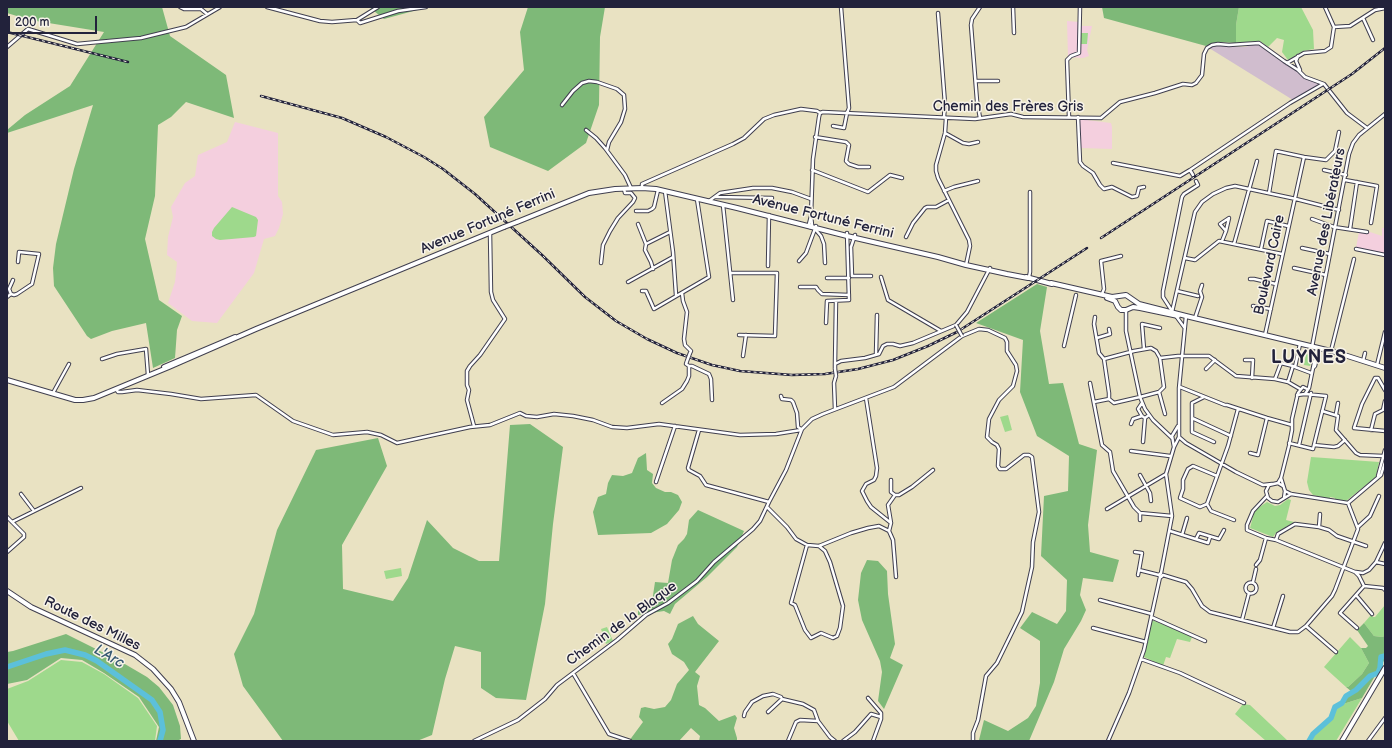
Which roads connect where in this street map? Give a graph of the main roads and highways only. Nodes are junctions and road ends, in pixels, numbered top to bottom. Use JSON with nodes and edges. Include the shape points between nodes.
{"nodes":[{"id":1,"x":1051,"y":283,"type":"junction"},
{"id":2,"x":1119,"y":297,"type":"junction"},
{"id":3,"x":1131,"y":300,"type":"junction"},
{"id":4,"x":1118,"y":307,"type":"junction"},
{"id":5,"x":1127,"y":309,"type":"junction"},
{"id":6,"x":1186,"y":316,"type":"junction"},
{"id":7,"x":1385,"y":366,"type":"edge"},
{"id":8,"x":7,"y":380,"type":"edge"},
{"id":9,"x":7,"y":592,"type":"edge"},
{"id":10,"x":1385,"y":668,"type":"edge"},
{"id":11,"x":192,"y":740,"type":"edge"},
{"id":12,"x":1342,"y":741,"type":"edge"}],
"edges":[{"from":1,"to":2,"type":"main road","name":"Avenue Fortuné Ferrini"},
{"from":1,"to":4,"type":"main road","name":"Avenue Fortuné Ferrini","via":[[1112,299]]},
{"from":1,"to":8,"type":"main road","name":"Avenue Fortuné Ferrini","bridge":true,"via":[[658,189],[602,190],[589,193],[218,343],[94,398],[75,400]]},
{"from":2,"to":3,"type":"main road","via":[[1126,295]]},
{"from":2,"to":4,"type":"main road"},
{"from":3,"to":5,"type":"main road","via":[[1132,305]]},
{"from":3,"to":6,"type":"main road"},
{"from":4,"to":5,"type":"main road"},
{"from":5,"to":6,"type":"main road","via":[[1140,308]]},
{"from":6,"to":7,"type":"main road"},
{"from":9,"to":11,"type":"main road","name":"Route des Milles","via":[[37,610],[135,655],[153,669],[179,702]]},
{"from":10,"to":12,"type":"main road"}]}
